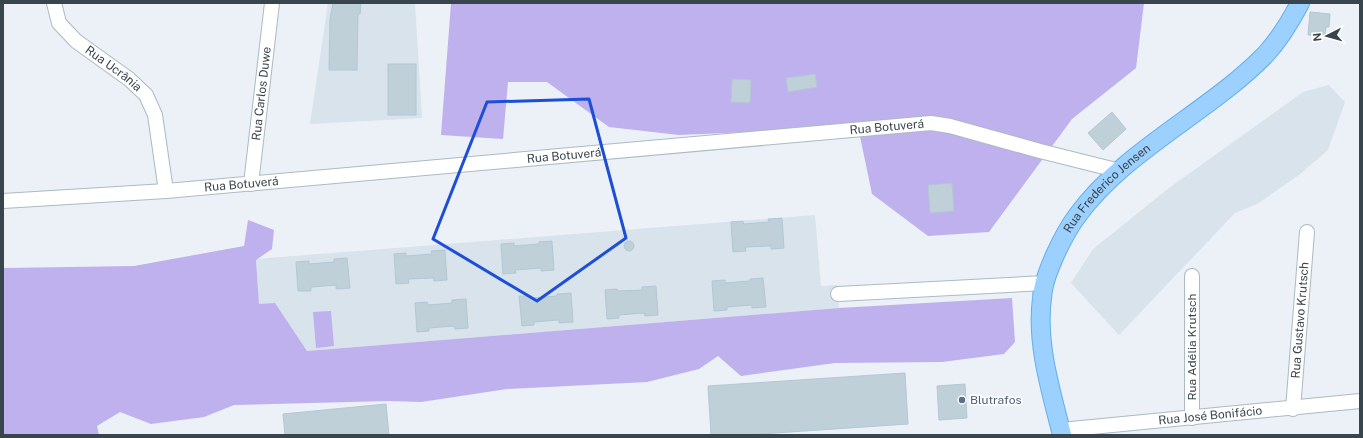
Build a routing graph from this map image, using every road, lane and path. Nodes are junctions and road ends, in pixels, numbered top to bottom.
1 (54, 3) edge
2 (272, 3) edge
3 (1300, 3) edge
4 (1120, 171) junction
5 (251, 184) junction
6 (166, 191) junction
7 (3, 201) edge
8 (1307, 232) dead end
9 (1192, 276) dead end
10 (1045, 283) junction
11 (838, 294) dead end
12 (1360, 401) edge
13 (1293, 409) junction
14 (1192, 418) junction
15 (1061, 433) edge

1 - 6 street, Rua Ucrânia
2 - 5 street, Rua Carlos Duwe
3 - 4 main road, Rua Frederico Jensen
4 - 5 street, Rua Botuverá
4 - 10 main road, Rua Frederico Jensen
5 - 6 street, Rua Botuverá
6 - 7 street, Rua Botuverá
8 - 13 street, Rua Gustavo Krutsch
9 - 14 street, Rua Adélia Krutsch
10 - 11 street
10 - 15 main road, Rua Frederico Jensen
12 - 13 street, Rua José Bonifácio
13 - 14 street, Rua José Bonifácio
14 - 15 street, Rua José Bonifácio

